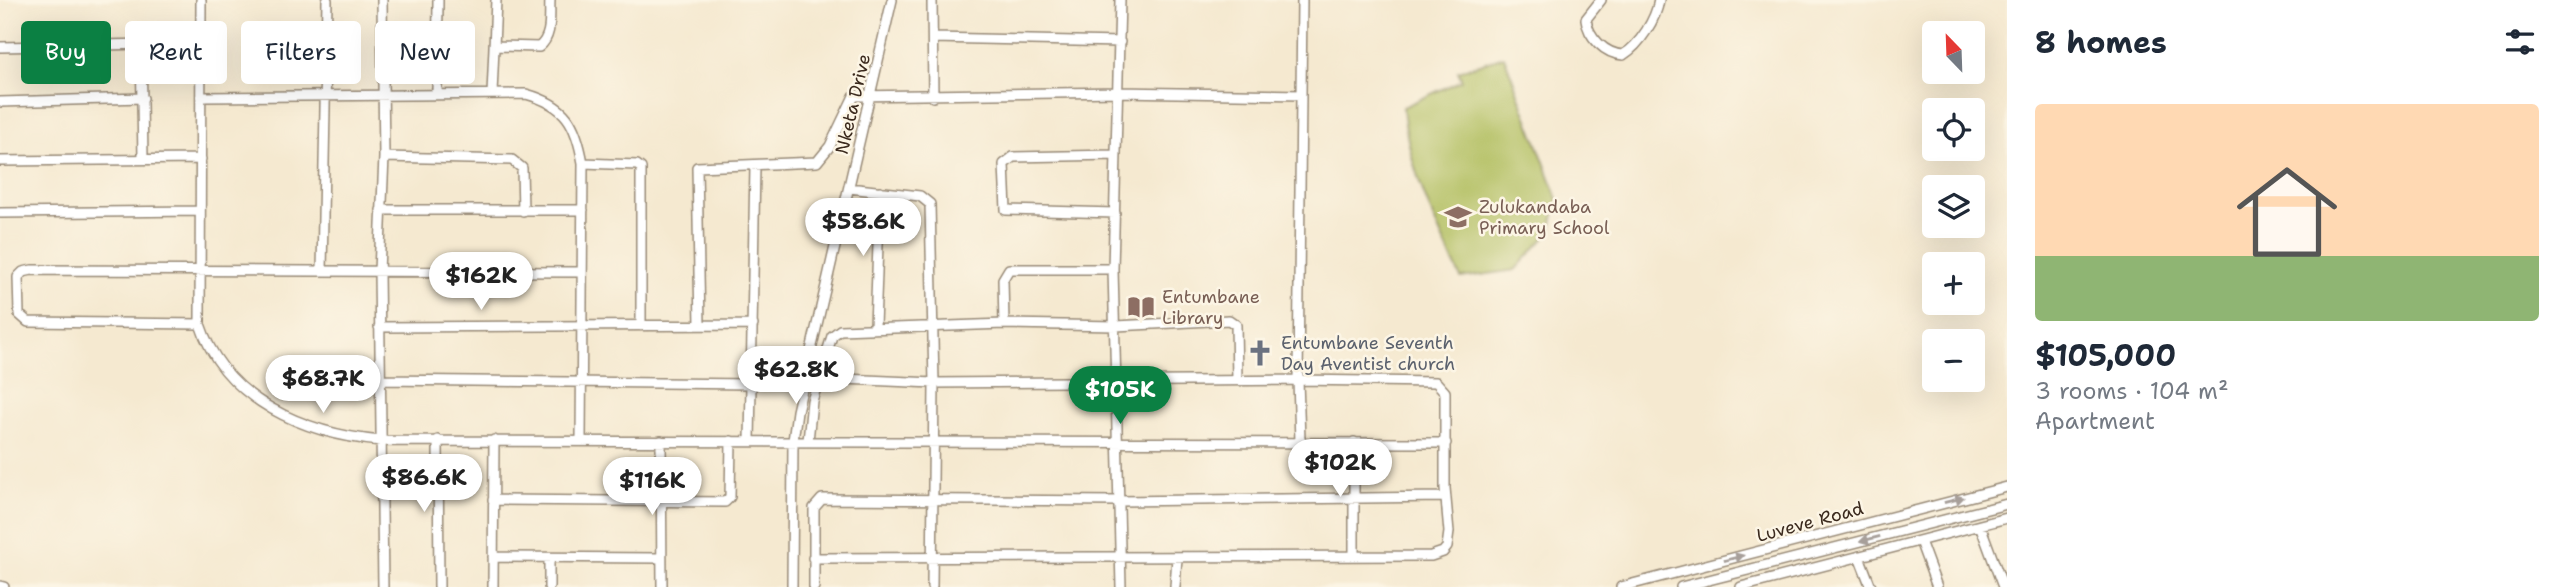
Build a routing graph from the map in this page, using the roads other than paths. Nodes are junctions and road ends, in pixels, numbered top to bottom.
1 (201, 0) edge
2 (327, 0) edge
3 (382, 0) edge
4 (438, 0) edge
5 (496, 0) edge
6 (550, 0) edge
7 (892, 0) edge
8 (932, 0) edge
9 (1120, 0) edge
10 (1302, 0) edge
11 (1601, 0) edge
12 (1659, 0) edge
13 (201, 21) edge
14 (933, 38) junction
15 (1120, 42) junction
16 (125, 46) edge
17 (0, 47) edge
18 (496, 47) junction
19 (142, 84) edge
20 (203, 84) edge
21 (1119, 92) junction
22 (437, 94) junction
23 (492, 94) junction
24 (1301, 95) junction
25 (872, 96) junction
26 (203, 97) junction
27 (327, 97) junction
28 (382, 97) junction
29 (933, 97) junction
30 (143, 98) junction
31 (0, 102) edge
32 (1115, 155) junction
33 (384, 157) junction
34 (143, 158) junction
35 (201, 159) junction
36 (0, 161) edge
37 (583, 163) junction
38 (755, 166) junction
39 (849, 188) junction
40 (880, 191) junction
41 (381, 210) junction
42 (583, 210) junction
43 (199, 211) junction
44 (523, 211) junction
45 (0, 212) edge
46 (1115, 213) junction
47 (1113, 268) junction
48 (198, 270) junction
49 (322, 271) junction
50 (379, 271) junction
51 (582, 272) junction
52 (200, 324) junction
53 (1004, 324) junction
54 (700, 325) junction
55 (753, 325) junction
56 (641, 326) junction
57 (875, 326) junction
58 (934, 326) junction
59 (1116, 326) junction
60 (379, 327) junction
61 (583, 327) junction
62 (821, 378) junction
63 (380, 380) junction
64 (1237, 380) junction
65 (1298, 380) junction
66 (582, 381) junction
67 (1118, 382) junction
68 (934, 383) junction
69 (751, 384) junction
70 (438, 440) junction
71 (494, 440) junction
72 (581, 440) junction
73 (381, 441) junction
74 (662, 441) junction
75 (731, 441) junction
76 (750, 441) junction
77 (793, 441) junction
78 (808, 441) junction
79 (932, 441) junction
80 (1119, 441) junction
81 (1300, 441) junction
82 (1354, 442) junction
83 (1446, 443) junction
84 (2007, 486) edge
85 (1445, 497) junction
86 (1354, 499) junction
87 (493, 500) junction
88 (932, 500) junction
89 (1119, 501) junction
90 (661, 502) junction
91 (2007, 504) edge
92 (2007, 518) edge
93 (1979, 526) junction
94 (1920, 541) junction
95 (1354, 556) junction
96 (1859, 556) junction
97 (493, 557) junction
98 (932, 557) junction
99 (549, 558) junction
100 (661, 558) junction
101 (813, 558) junction
102 (1120, 558) junction
103 (1177, 558) junction
104 (1779, 578) junction
105 (383, 587) edge
106 (439, 587) edge
107 (493, 587) edge
108 (549, 587) edge
109 (662, 587) edge
110 (792, 587) edge
111 (814, 587) edge
112 (932, 587) edge
113 (1121, 587) edge
114 (1175, 587) edge
115 (1621, 587) edge
116 (1681, 587) edge
117 (1741, 587) edge
118 (1786, 587) edge
119 (1871, 587) edge
120 (1937, 587) edge
121 (2003, 587) edge

1 - 13 street
2 - 27 street
3 - 28 street
4 - 22 street
5 - 18 street
6 - 18 street
7 - 25 street, Nketa Drive
8 - 14 street
9 - 15 street
10 - 24 street
11 - 12 street
14 - 15 street
14 - 29 street
15 - 21 street
16 - 17 street
18 - 23 street
19 - 30 street
20 - 26 street
21 - 24 street
21 - 29 street
21 - 32 street
22 - 23 street
22 - 28 street
23 - 37 street
24 - 65 street
25 - 29 street
25 - 38 street
25 - 39 street, Nketa Drive
26 - 27 street
26 - 35 street
27 - 28 street
27 - 49 street
28 - 33 street
30 - 31 street
30 - 34 street
32 - 46 street
32 - 46 street
33 - 41 street
33 - 44 street
34 - 35 street
34 - 36 street
35 - 43 street
37 - 42 street
37 - 56 street
38 - 54 street
38 - 55 street
39 - 40 street
39 - 77 street, Nketa Drive
40 - 57 street
40 - 58 street
41 - 44 street
41 - 50 street
42 - 44 street
42 - 51 street
43 - 45 street
43 - 48 street
46 - 47 street
47 - 53 street
47 - 59 street
48 - 49 street
48 - 52 street
48 - 52 street
49 - 50 street
50 - 51 street
50 - 60 street
51 - 61 street
52 - 73 street
53 - 58 street
53 - 59 street
54 - 55 street
54 - 56 street
55 - 69 street
56 - 61 street
57 - 58 street
57 - 62 street
58 - 68 street
59 - 64 street
59 - 67 street
60 - 61 street
60 - 63 street
61 - 66 street
62 - 68 street
62 - 78 street
63 - 66 street
63 - 73 street
64 - 65 street
64 - 67 street
65 - 81 street
65 - 83 street
66 - 69 street
66 - 72 street
67 - 68 street
67 - 80 street
68 - 79 street
69 - 76 street
70 - 71 street
70 - 73 street
70 - 106 street
71 - 72 street
71 - 87 street
72 - 74 street
73 - 105 street
74 - 75 street
74 - 90 street
75 - 76 street
75 - 90 street
76 - 77 street
77 - 78 street
77 - 110 street, Nketa Drive
78 - 79 street
79 - 80 street
79 - 88 street
80 - 81 street
80 - 89 street
81 - 82 street
82 - 83 street
82 - 86 street
83 - 85 street
115 -> 84 street, Luveve Road
85 - 86 street
85 - 95 street
86 - 89 street
86 - 95 street
87 - 90 street
87 - 97 street
88 - 89 street
88 - 98 street
88 - 101 street
89 - 102 street
90 - 100 street
91 -> 116 street, Luveve Road
92 - 93 street
93 - 94 street
93 - 121 street
94 - 96 street
94 - 120 street
95 - 103 street
96 - 104 street
96 - 119 street
97 - 99 street
97 - 107 street
98 - 101 street
98 - 102 street
98 - 112 street
99 - 100 street
99 - 108 street
100 - 109 street
101 - 111 street
102 - 103 street
102 - 113 street
103 - 114 street
104 - 117 street
104 - 118 street

